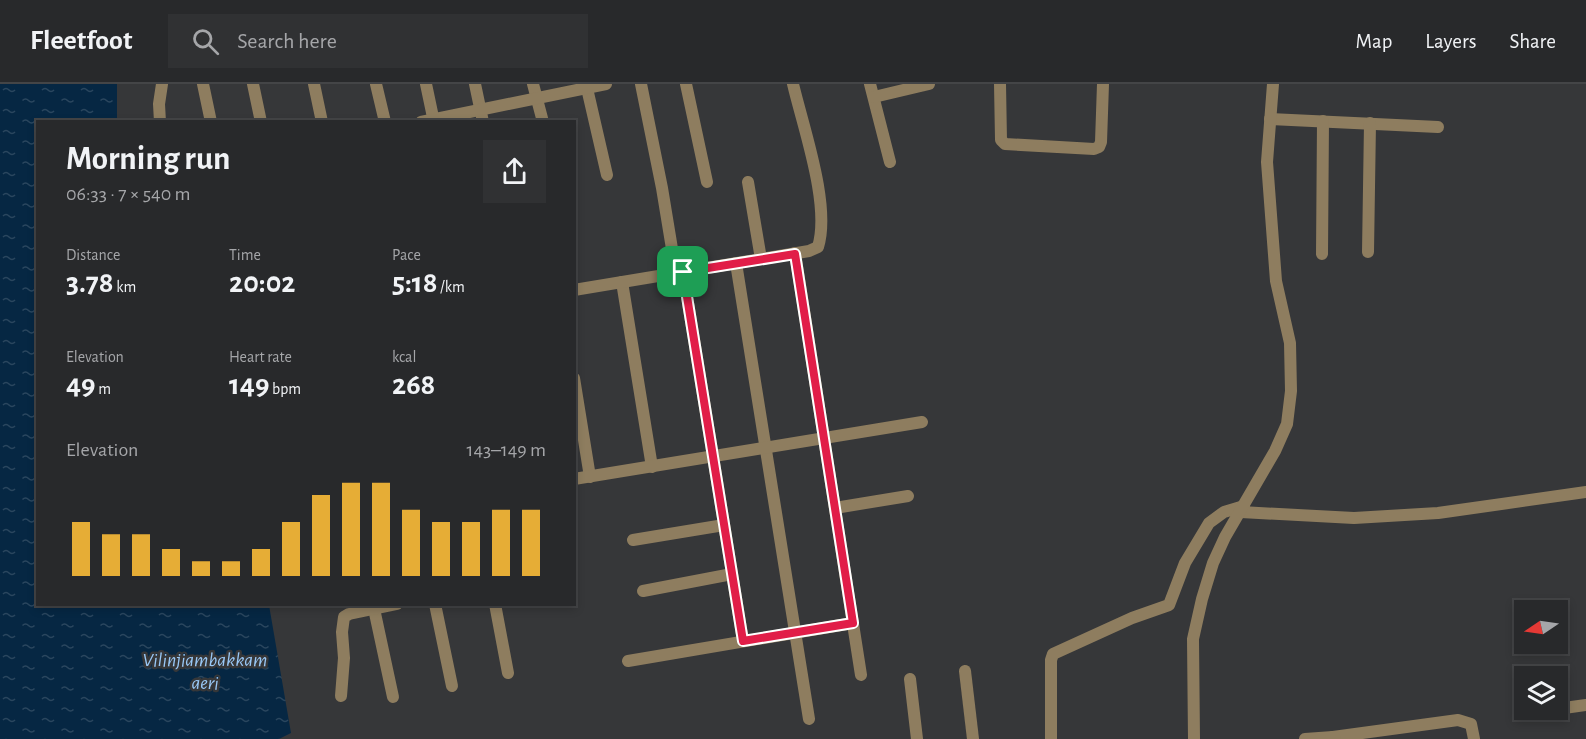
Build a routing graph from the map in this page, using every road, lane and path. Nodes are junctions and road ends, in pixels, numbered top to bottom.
1 (162, 84) edge
2 (203, 84) edge
3 (253, 84) edge
4 (314, 84) edge
5 (376, 84) edge
6 (426, 84) edge
7 (475, 84) edge
8 (533, 84) edge
9 (606, 84) edge
10 (641, 84) edge
11 (687, 84) edge
12 (793, 84) edge
13 (870, 84) edge
14 (929, 84) edge
15 (999, 84) edge
16 (1103, 84) edge
17 (1273, 84) edge
18 (586, 86) edge
19 (874, 97) junction
20 (537, 98) junction
21 (481, 116) edge
22 (1270, 119) junction
23 (160, 120) edge
24 (211, 120) edge
25 (261, 120) edge
26 (322, 120) edge
27 (384, 120) edge
28 (429, 120) edge
29 (439, 120) edge
30 (542, 120) edge
31 (1323, 121) junction
32 (1370, 123) junction
33 (1438, 127) dead end
34 (890, 162) dead end
35 (607, 175) dead end
36 (706, 182) dead end
37 (748, 182) dead end
38 (1368, 252) dead end
39 (795, 254) junction
40 (1322, 254) dead end
41 (761, 259) junction
42 (736, 263) junction
43 (679, 272) junction
44 (622, 282) junction
45 (576, 290) edge
46 (576, 390) edge
47 (922, 422) dead end
48 (824, 438) junction
49 (766, 448) junction
50 (713, 457) junction
51 (652, 467) junction
52 (590, 477) junction
53 (576, 479) edge
54 (1586, 492) edge
55 (908, 496) dead end
56 (835, 508) junction
57 (1243, 509) junction
58 (724, 525) junction
59 (633, 540) dead end
60 (732, 574) junction
61 (643, 591) dead end
62 (435, 606) edge
63 (495, 606) edge
64 (374, 607) edge
65 (853, 623) junction
66 (795, 633) junction
67 (743, 641) junction
68 (628, 660) dead end
69 (965, 671) dead end
70 (508, 673) dead end
71 (861, 675) dead end
72 (910, 679) dead end
73 (452, 686) dead end
74 (341, 696) dead end
75 (393, 697) dead end
76 (1586, 705) edge
77 (1568, 707) edge
78 (809, 718) dead end
79 (1334, 738) edge
80 (917, 739) edge
81 (973, 739) edge
82 (1051, 739) edge
83 (1194, 739) edge
84 (1305, 739) edge
85 (1474, 739) edge

1 - 23 street
2 - 24 street
3 - 25 street
4 - 26 street
5 - 27 street
6 - 28 street
7 - 21 street
8 - 20 street
9 - 18 street
10 - 43 street
11 - 36 street
12 - 39 street
13 - 19 street
14 - 19 street
15 - 16 street
17 - 22 street
18 - 20 street
18 - 35 street
19 - 34 street
20 - 21 street
20 - 30 street
21 - 29 street
22 - 31 street
22 - 57 street
31 - 32 street
31 - 40 street
32 - 33 street
32 - 38 street
37 - 41 street
39 - 41 street
39 - 48 street
41 - 42 street
42 - 43 street
42 - 49 street
43 - 44 street
43 - 50 street
44 - 45 street
44 - 51 street
46 - 52 street
47 - 48 street
48 - 49 street
48 - 56 street
49 - 50 street
49 - 66 street
50 - 51 street
50 - 58 street
51 - 52 street
52 - 53 street
54 - 57 street
55 - 56 street
56 - 65 street
57 - 82 street
57 - 83 street
58 - 59 street
58 - 60 street
60 - 61 street
60 - 67 street
62 - 73 street
63 - 70 street
64 - 74 street
64 - 75 street
65 - 66 street
65 - 71 street
66 - 67 street
66 - 78 street
67 - 68 street
69 - 81 street
72 - 80 street
76 - 77 street
79 - 84 street
79 - 85 street

